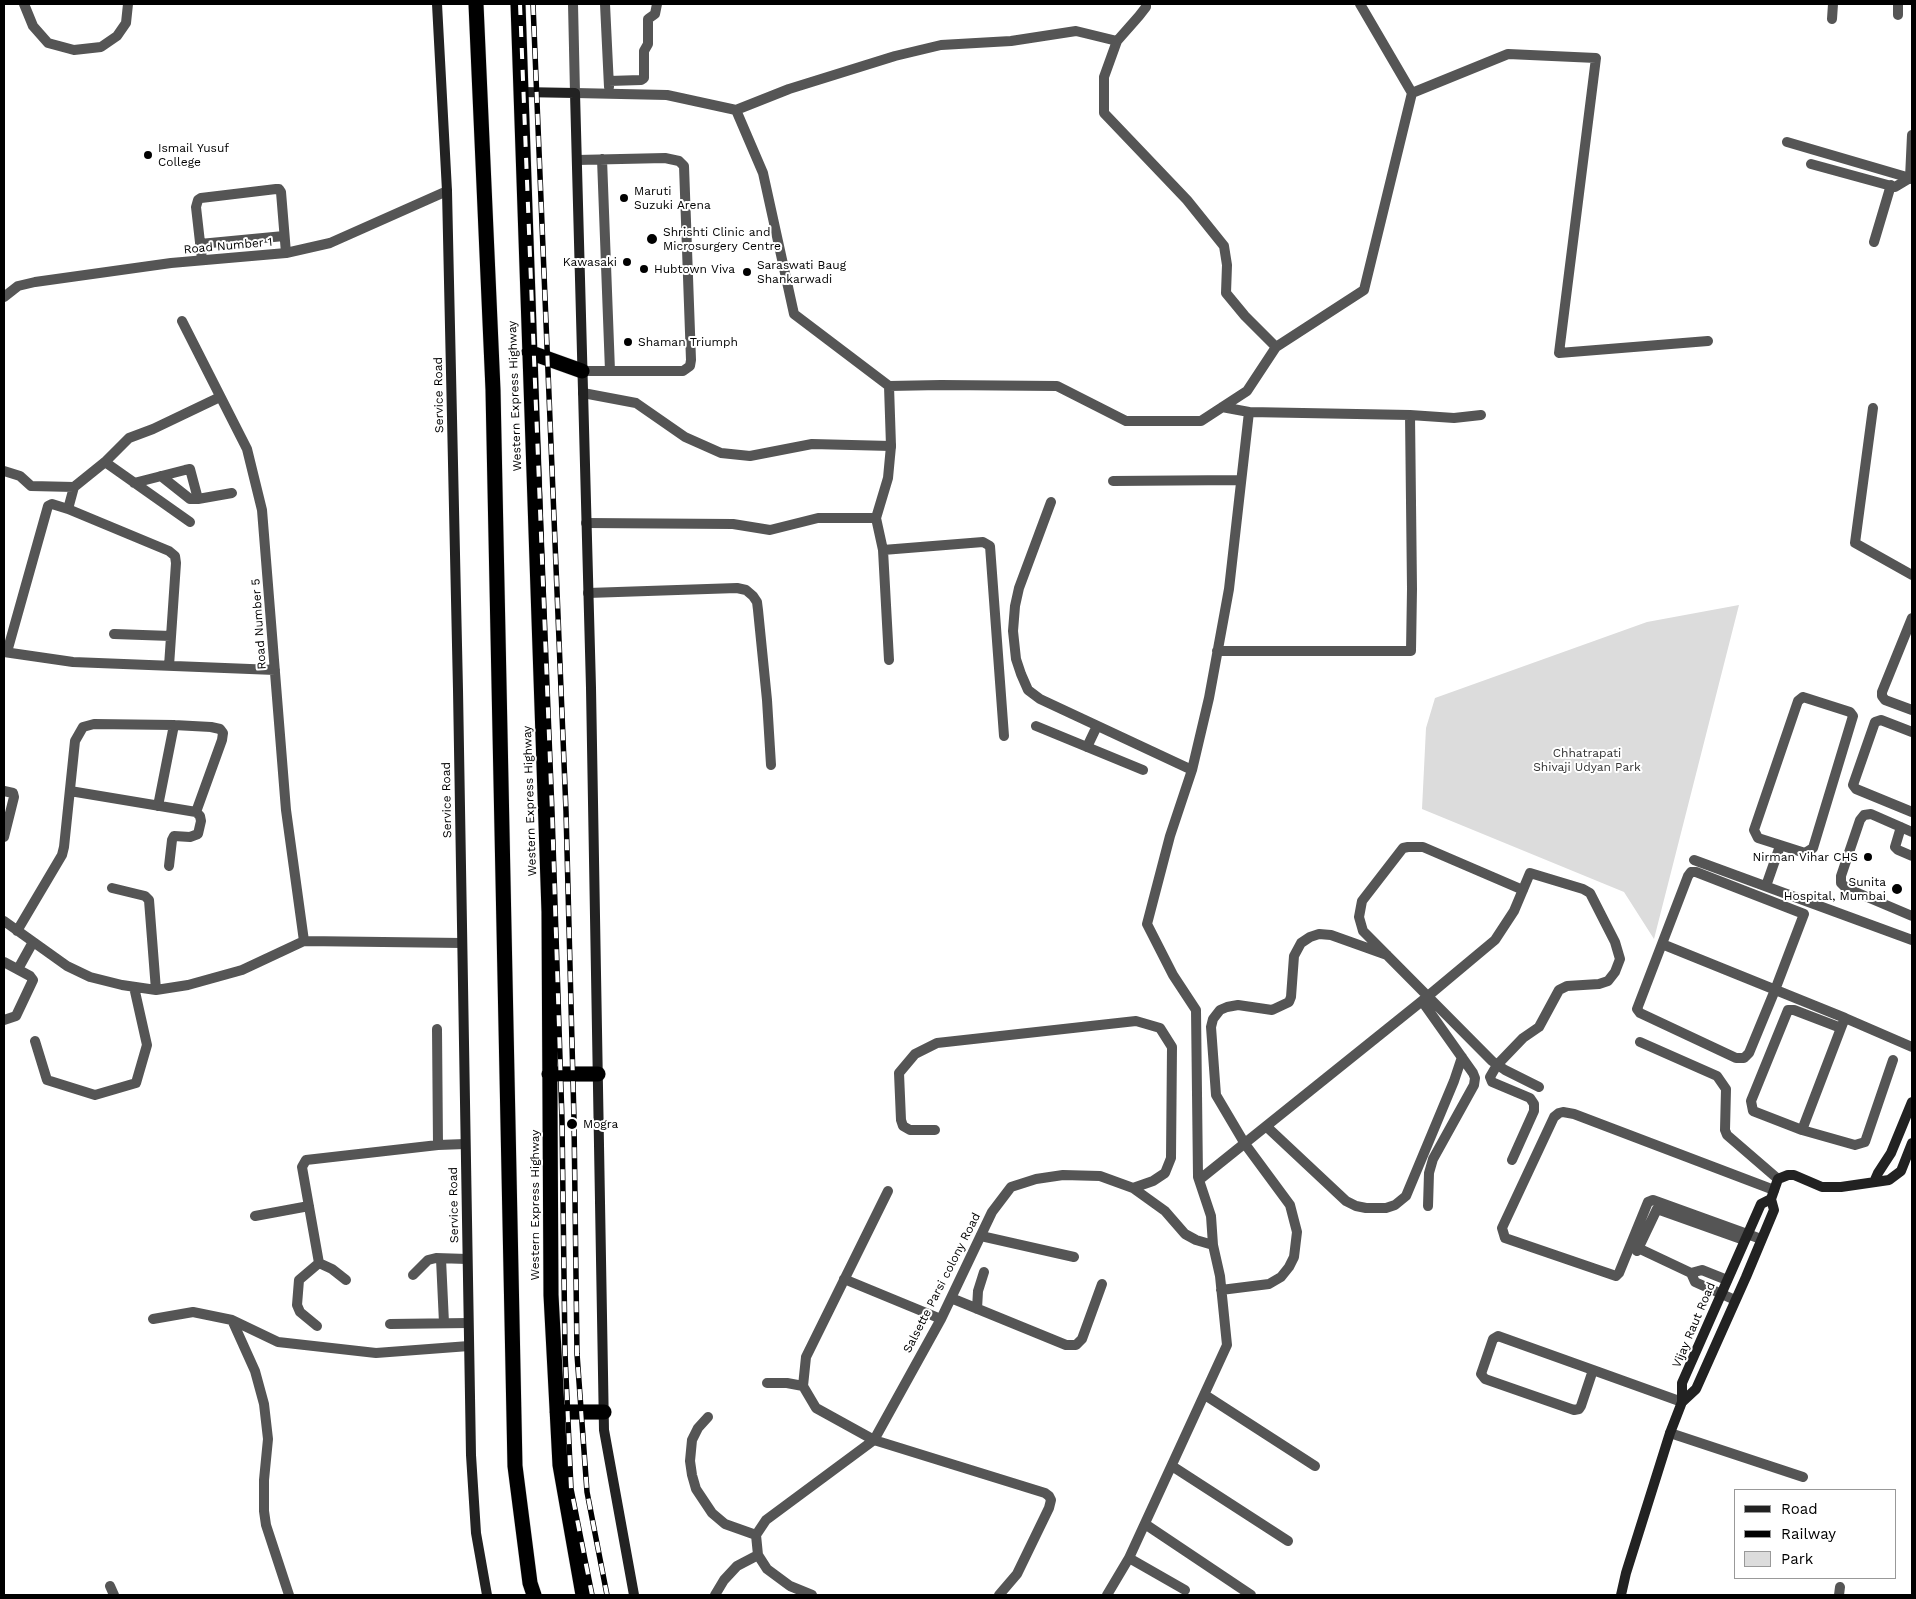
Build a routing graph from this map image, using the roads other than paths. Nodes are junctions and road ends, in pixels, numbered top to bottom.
1 (24, 4) edge
2 (128, 4) edge
3 (437, 4) edge
4 (476, 4) edge
5 (518, 4) edge
6 (573, 4) edge
7 (605, 4) edge
8 (656, 4) edge
9 (1146, 4) edge
10 (1360, 4) edge
11 (1833, 4) edge
12 (1898, 4) edge
13 (1898, 15) dead end
14 (1832, 19) dead end
15 (1117, 41) junction
16 (610, 81) junction
17 (521, 92) junction
18 (575, 93) junction
19 (610, 93) junction
20 (1412, 93) junction
21 (736, 110) junction
22 (1912, 135) edge
23 (1787, 142) dead end
24 (602, 159) junction
25 (577, 160) junction
26 (1811, 164) dead end
27 (1911, 178) edge
28 (1891, 185) junction
29 (447, 191) junction
30 (284, 236) junction
31 (1874, 242) dead end
32 (200, 244) junction
33 (286, 253) junction
34 (202, 260) junction
35 (4, 298) edge
36 (182, 321) dead end
37 (1708, 341) dead end
38 (1276, 347) junction
39 (529, 352) junction
40 (582, 371) junction
41 (610, 371) junction
42 (889, 386) junction
43 (583, 393) junction
44 (220, 397) junction
45 (1222, 407) junction
46 (1873, 408) dead end
47 (1249, 412) junction
48 (1410, 415) junction
49 (1481, 416) dead end
50 (891, 446) junction
51 (104, 462) junction
52 (4, 471) edge
53 (161, 476) junction
54 (1240, 480) junction
55 (1113, 481) dead end
56 (134, 483) junction
57 (74, 487) junction
58 (232, 493) dead end
59 (198, 499) junction
60 (1051, 502) dead end
61 (68, 509) junction
62 (876, 518) junction
63 (190, 522) dead end
64 (586, 523) junction
65 (883, 550) junction
66 (1912, 575) edge
67 (588, 593) junction
68 (1912, 618) edge
69 (114, 634) dead end
70 (171, 636) junction
71 (5, 652) edge
72 (1217, 652) junction
73 (889, 660) dead end
74 (169, 666) junction
75 (275, 670) junction
76 (1912, 710) edge
77 (174, 725) junction
78 (1036, 726) dead end
79 (1096, 726) junction
80 (1912, 732) edge
81 (1004, 736) dead end
82 (1087, 747) junction
83 (771, 765) dead end
84 (1143, 770) dead end
85 (1192, 770) junction
86 (4, 791) edge
87 (70, 791) junction
88 (158, 806) junction
89 (196, 812) junction
90 (1912, 812) edge
91 (1901, 827) junction
92 (1912, 832) edge
93 (4, 837) edge
94 (1780, 846) junction
95 (1912, 856) edge
96 (1694, 860) dead end
97 (169, 866) dead end
98 (1766, 886) junction
99 (112, 888) dead end
100 (1523, 890) junction
101 (1912, 916) edge
102 (4, 921) edge
103 (17, 931) junction
104 (1912, 940) edge
105 (304, 941) junction
106 (33, 942) junction
107 (462, 942) junction
108 (1662, 944) junction
109 (1387, 954) junction
110 (4, 962) edge
111 (18, 970) junction
112 (134, 987) junction
113 (156, 990) junction
114 (1776, 990) junction
115 (1425, 999) junction
116 (1845, 1018) junction
117 (4, 1020) edge
118 (1841, 1028) junction
119 (437, 1029) dead end
120 (35, 1041) dead end
121 (1640, 1042) dead end
122 (1912, 1047) edge
123 (1462, 1056) junction
124 (1894, 1060) dead end
125 (1497, 1065) junction
126 (550, 1074) junction
127 (598, 1074) junction
128 (1539, 1087) dead end
129 (1912, 1102) edge
130 (1267, 1127) junction
131 (935, 1130) dead end
132 (1802, 1130) junction
133 (1912, 1143) edge
134 (465, 1144) junction
135 (1245, 1144) junction
136 (438, 1145) junction
137 (1512, 1160) dead end
138 (1876, 1177) junction
139 (1199, 1180) junction
140 (1134, 1188) junction
141 (1774, 1189) junction
142 (888, 1191) dead end
143 (309, 1206) junction
144 (1428, 1206) dead end
145 (255, 1216) dead end
146 (981, 1236) junction
147 (1746, 1237) junction
148 (1761, 1239) junction
149 (1213, 1245) junction
150 (1074, 1257) dead end
151 (441, 1259) junction
152 (467, 1259) junction
153 (319, 1263) junction
154 (984, 1272) dead end
155 (1691, 1273) junction
156 (413, 1275) dead end
157 (844, 1279) junction
158 (346, 1280) dead end
159 (1727, 1280) junction
160 (1102, 1284) dead end
161 (1221, 1290) junction
162 (1721, 1294) junction
163 (951, 1298) junction
164 (1735, 1300) junction
165 (977, 1309) junction
166 (153, 1319) dead end
167 (941, 1319) junction
168 (232, 1320) junction
169 (444, 1323) junction
170 (468, 1323) junction
171 (390, 1324) dead end
172 (317, 1326) dead end
173 (469, 1346) junction
174 (1593, 1370) junction
175 (767, 1383) dead end
176 (802, 1386) junction
177 (1205, 1395) junction
178 (1682, 1402) junction
179 (557, 1412) junction
180 (604, 1412) junction
181 (708, 1417) dead end
182 (1670, 1432) junction
183 (874, 1440) junction
184 (1172, 1466) junction
185 (1315, 1466) dead end
186 (1803, 1477) dead end
187 (1145, 1524) junction
188 (756, 1535) junction
189 (1288, 1541) dead end
190 (758, 1555) junction
191 (1130, 1558) junction
192 (1185, 1590) dead end
193 (289, 1595) edge
194 (487, 1595) edge
195 (534, 1595) edge
196 (584, 1595) edge
197 (634, 1595) edge
198 (714, 1595) edge
199 (812, 1595) edge
200 (999, 1595) edge
201 (1107, 1595) edge
202 (1251, 1595) edge
203 (1621, 1595) edge

1 - 2 street
3 - 29 street, Service Road
4 - 195 highway, Western Express Highway
5 - 17 highway, Western Express Highway
6 - 18 street
7 - 16 street
8 - 16 street
9 - 15 street
10 - 20 street
11 - 14 street
12 - 13 street
15 - 21 street
15 - 38 street
16 - 19 street
17 - 18 street
17 - 39 highway, Western Express Highway
18 - 19 street
18 - 25 street
19 - 21 street
20 - 37 street
20 - 38 street
21 - 42 street
22 - 27 street
23 - 27 street
24 - 25 street
24 - 41 street
24 - 41 street
25 - 40 street
26 - 28 street
27 - 28 street
28 - 31 street
29 - 33 street, Road Number 1
29 - 107 street, Service Road
30 - 32 street
30 - 32 street
30 - 33 street
32 - 34 street
33 - 34 street, Road Number 1
34 - 35 street, Road Number 1
36 - 44 street, Road Number 5
38 - 45 street
39 - 40 highway
39 - 126 highway, Western Express Highway
40 - 41 street
40 - 43 street
42 - 45 street
42 - 50 street
43 - 50 street
43 - 64 street
44 - 51 street
44 - 75 street, Road Number 5
45 - 47 street
46 - 66 street
47 - 48 street
47 - 54 street
48 - 49 street
48 - 72 street
50 - 62 street
51 - 56 street
51 - 57 street
52 - 57 street
53 - 56 street
53 - 59 street
53 - 59 street
54 - 55 street
54 - 72 street
56 - 63 street
57 - 61 street
58 - 59 street
60 - 79 street
61 - 70 street
61 - 71 street
62 - 64 street
62 - 65 street
64 - 67 street
65 - 73 street
65 - 81 street
67 - 83 street
67 - 127 street
68 - 76 street
69 - 70 street
70 - 74 street
71 - 74 street
72 - 85 street
74 - 75 street
75 - 105 street, Road Number 5
77 - 87 street
77 - 88 street
77 - 89 street
78 - 82 street
79 - 82 street
79 - 85 street
80 - 90 street
82 - 84 street
85 - 139 street
86 - 93 street
87 - 88 street
87 - 103 street
88 - 89 street
89 - 97 street
91 - 92 street
91 - 95 street
91 - 101 street
94 - 94 street
94 - 98 street
96 - 98 street
98 - 104 street
99 - 113 street
100 - 109 street
100 - 115 street
100 - 125 street
102 - 103 street
103 - 106 street
105 - 107 street
105 - 113 street
106 - 111 street
106 - 112 street
107 - 134 street, Service Road
108 - 114 street
108 - 114 street
108 - 114 street
109 - 115 street
109 - 135 street
110 - 111 street
111 - 117 street
112 - 113 street
112 - 120 street
114 - 116 street
115 - 123 street
115 - 125 street
115 - 130 street
116 - 118 street
116 - 122 street
118 - 132 street
118 - 132 street
119 - 136 street
121 - 141 street
123 - 130 street
123 - 144 street
124 - 132 street
125 - 128 street
125 - 137 street
126 - 127 highway
126 - 179 highway, Western Express Highway
127 - 180 street
129 - 138 street
130 - 135 street
131 - 140 street
133 - 138 street
134 - 136 street
134 - 152 street, Service Road
135 - 139 street
135 - 161 street
136 - 143 street
138 - 141 street
139 - 149 street
140 - 146 street, Salsette Parsi colony Road
140 - 149 street, Salsette Parsi colony Road
141 - 147 street, Vijay Raut Road
141 - 147 street
141 - 148 street
142 - 157 street
143 - 145 street
143 - 153 street
146 - 150 street
146 - 163 street, Salsette Parsi colony Road
147 - 148 street
147 - 155 street
147 - 159 street, Vijay Raut Road
148 - 164 street
149 - 161 street
151 - 152 street
151 - 156 street
151 - 169 street
152 - 170 street, Service Road
153 - 158 street
153 - 172 street
154 - 165 street
155 - 159 street
155 - 162 street
157 - 167 street
157 - 176 street
159 - 162 street, Vijay Raut Road
160 - 165 street
161 - 177 street
162 - 164 street
162 - 178 street, Vijay Raut Road
163 - 165 street
163 - 167 street, Salsette Parsi colony Road
164 - 178 street
166 - 168 street
167 - 183 street, Salsette Parsi colony Road
168 - 173 street
168 - 193 street
169 - 170 street
169 - 171 street
170 - 173 street, Service Road
173 - 194 street, Service Road
174 - 174 street
174 - 178 street
175 - 176 street
176 - 183 street
177 - 184 street
177 - 185 street
178 - 182 street, Vijay Raut Road
179 - 180 highway
179 - 196 highway, Western Express Highway
180 - 197 street
181 - 188 street
182 - 186 street
182 - 203 street, Vijay Raut Road
183 - 188 street, Salsette Parsi colony Road
183 - 200 street
184 - 187 street
184 - 189 street
187 - 191 street
187 - 202 street
188 - 190 street
190 - 198 street
190 - 199 street
191 - 192 street
191 - 201 street

